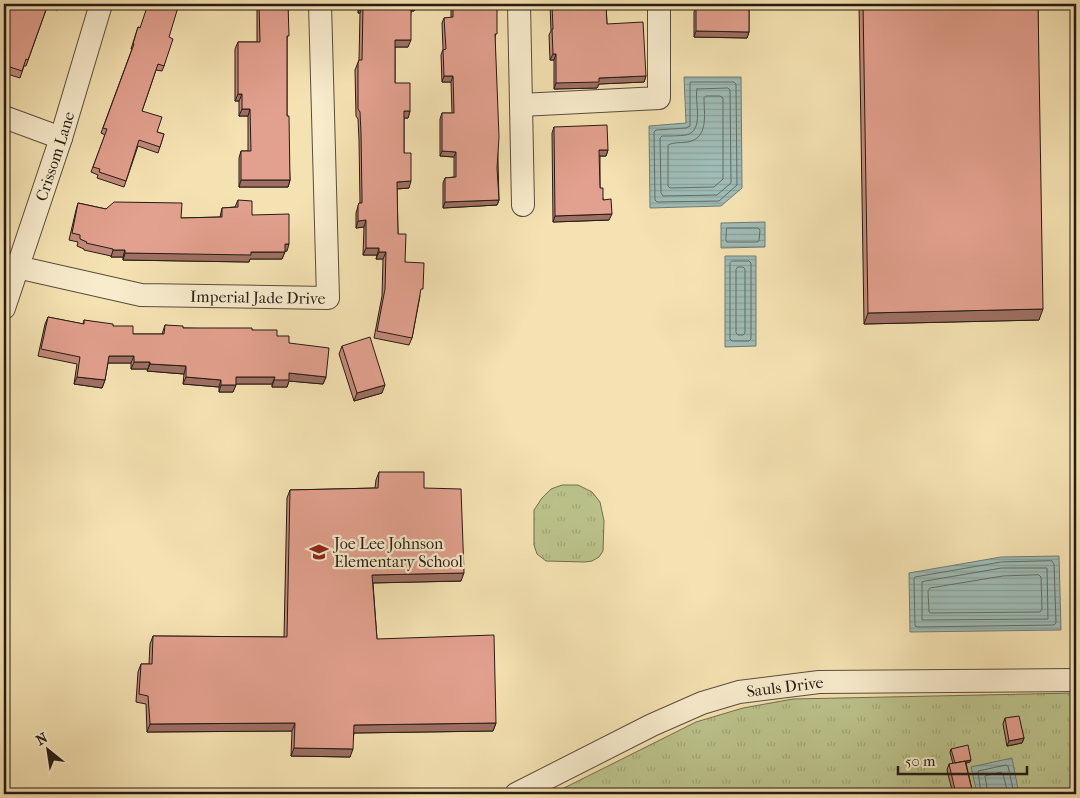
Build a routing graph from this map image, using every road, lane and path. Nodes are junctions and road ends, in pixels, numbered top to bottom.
1 (101, 4) edge
2 (320, 4) edge
3 (519, 4) edge
4 (659, 4) edge
5 (521, 105) junction
6 (4, 116) edge
7 (61, 138) junction
8 (523, 205) dead end
9 (17, 267) junction
10 (4, 308) edge
11 (1076, 680) edge
12 (516, 794) edge

1 - 7 street, Crissom Lane
2 - 9 street, Imperial Jade Drive
3 - 5 street
4 - 5 street
5 - 8 street
6 - 7 street
7 - 9 street, Crissom Lane
9 - 10 street, Crissom Lane
11 - 12 street, Sauls Drive

